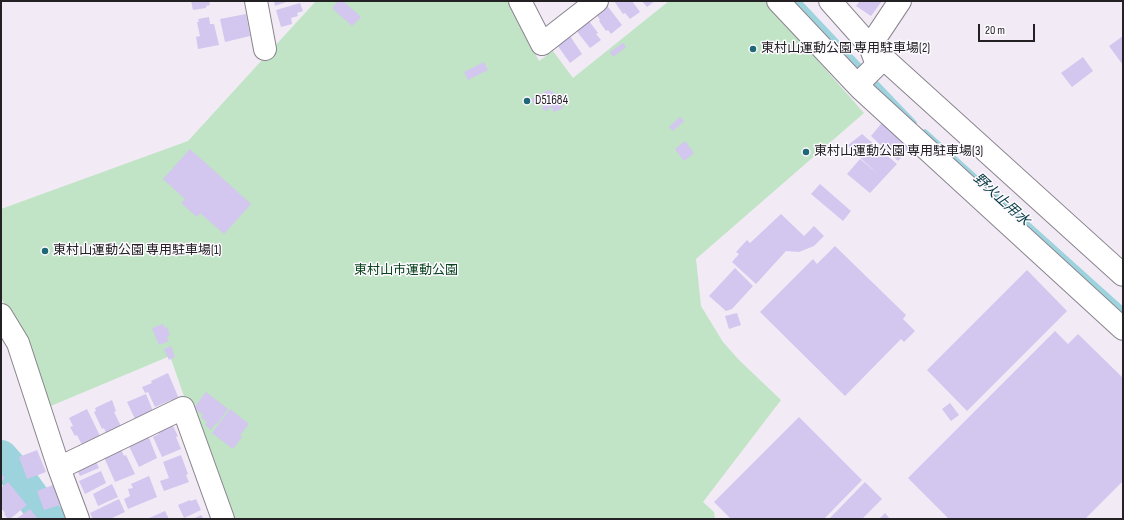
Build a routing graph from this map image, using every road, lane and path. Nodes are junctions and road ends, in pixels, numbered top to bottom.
1 (256, 1) edge
2 (520, 1) edge
3 (598, 1) edge
4 (778, 1) edge
5 (830, 1) edge
6 (900, 1) edge
7 (265, 49) dead end
8 (868, 70) junction
9 (1123, 275) edge
10 (1, 315) edge
11 (1123, 329) edge
12 (59, 468) junction
13 (78, 519) edge
14 (223, 519) edge

1 - 7 street
2 - 3 street
4 - 8 street
5 - 8 street
6 - 8 street
8 - 9 street
8 - 11 street
10 - 12 street
12 - 13 street
12 - 14 street

